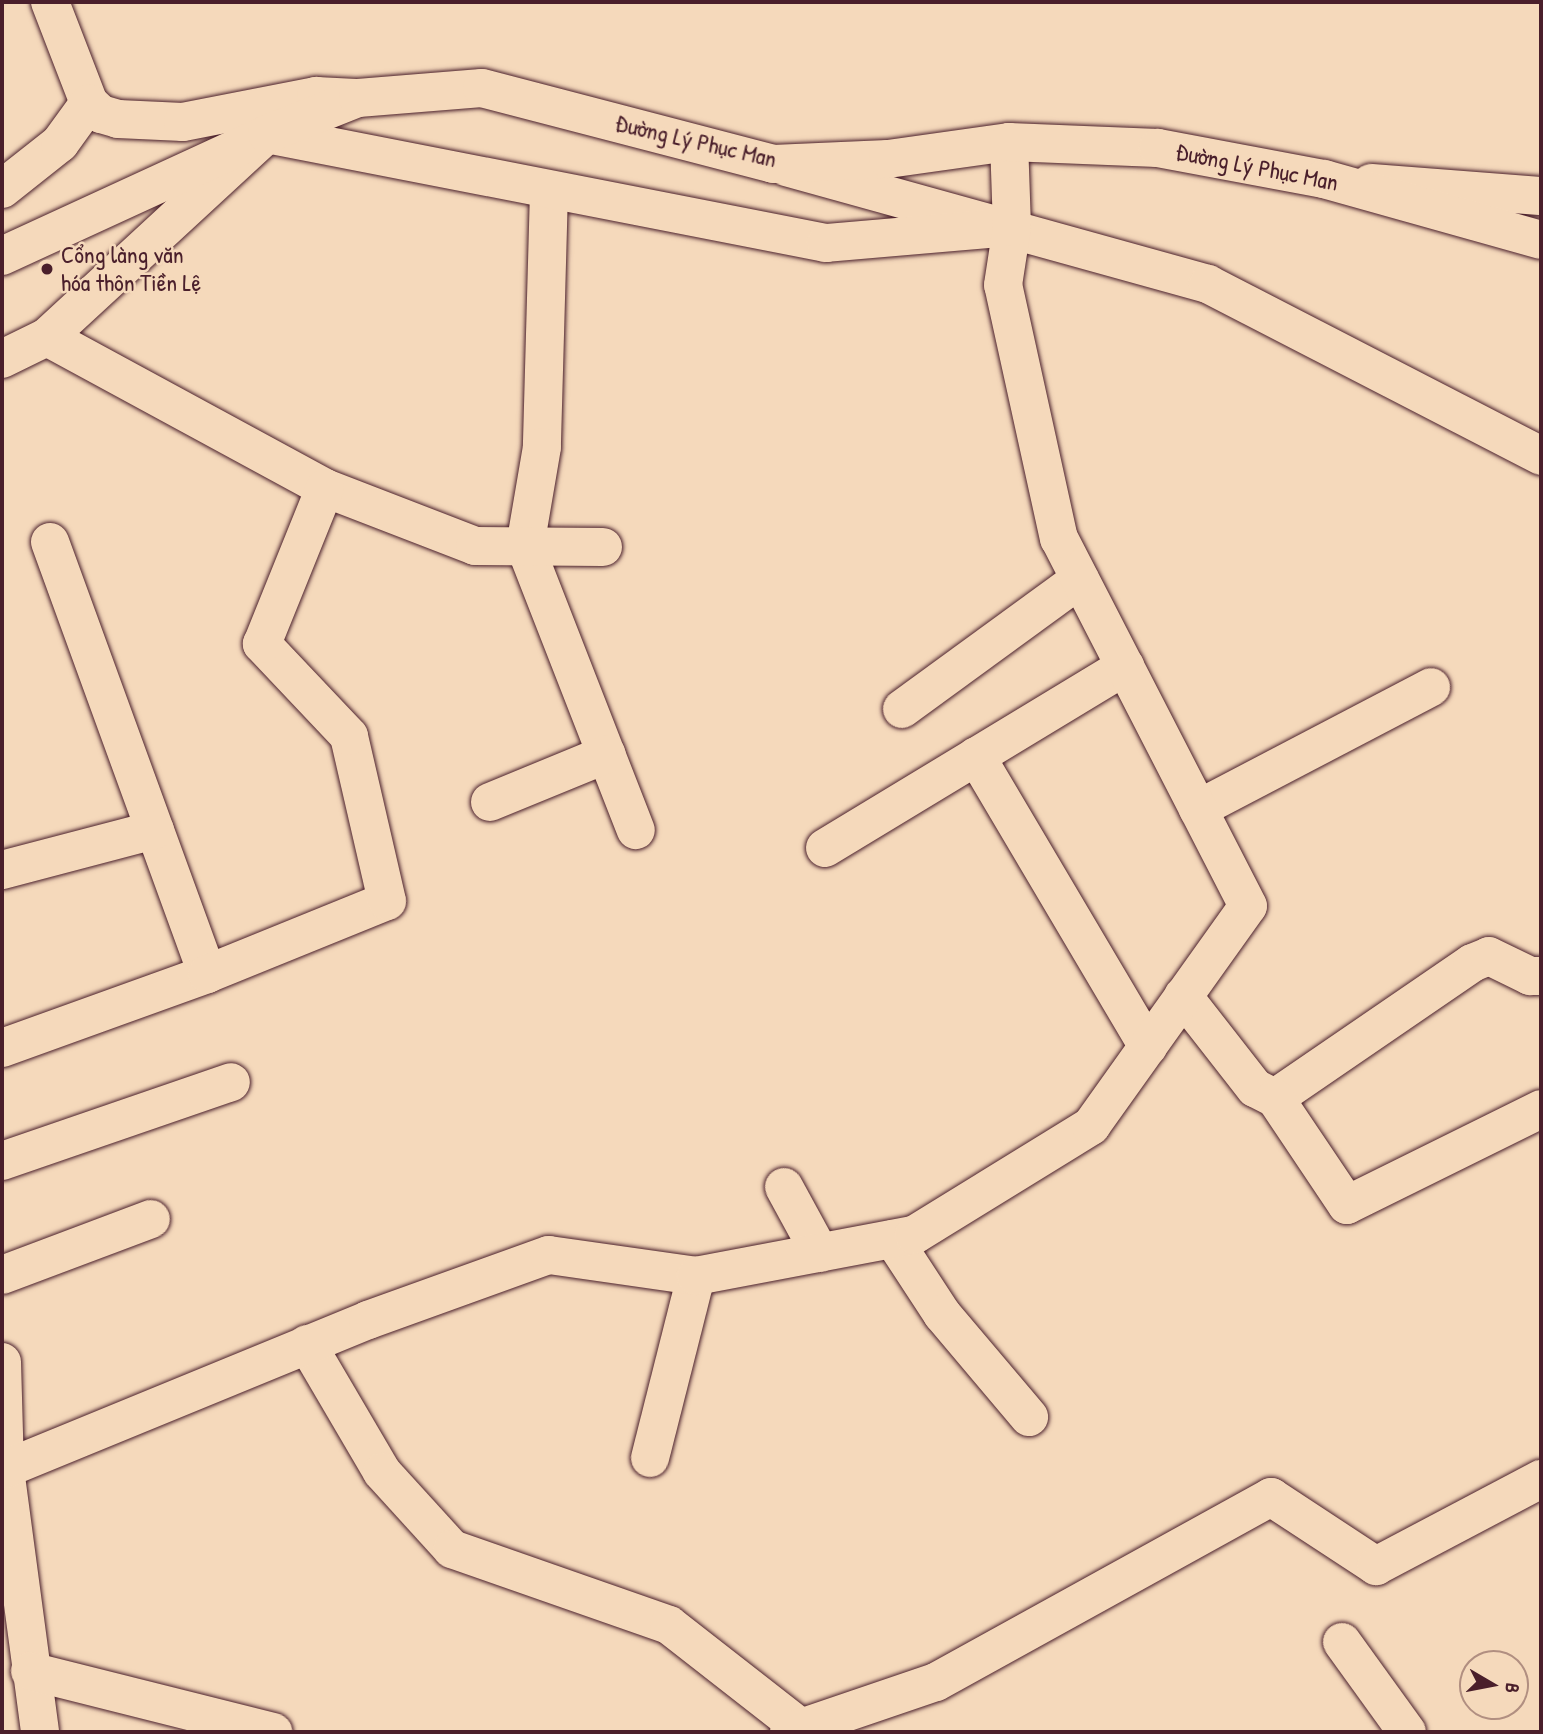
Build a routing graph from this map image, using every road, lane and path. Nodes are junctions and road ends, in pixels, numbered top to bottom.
1 (50, 2) edge
2 (358, 99) junction
3 (89, 103) junction
4 (267, 134) junction
5 (1009, 142) junction
6 (773, 164) junction
7 (1324, 179) junction
8 (2, 189) edge
9 (548, 191) junction
10 (1541, 196) edge
11 (1013, 226) junction
12 (1541, 240) edge
13 (2, 256) edge
14 (47, 337) junction
15 (2, 359) edge
16 (1541, 456) edge
17 (325, 488) junction
18 (50, 541) dead end
19 (525, 546) junction
20 (603, 547) dead end
21 (1080, 579) junction
22 (1125, 666) junction
23 (1431, 687) dead end
24 (902, 709) dead end
25 (607, 754) junction
26 (976, 756) junction
27 (490, 802) dead end
28 (1198, 809) junction
29 (155, 830) junction
30 (636, 830) dead end
31 (824, 848) dead end
32 (2, 870) edge
33 (207, 974) junction
34 (1541, 976) edge
35 (1183, 996) junction
36 (1148, 1047) junction
37 (2, 1048) edge
38 (231, 1082) dead end
39 (1275, 1098) junction
40 (1541, 1110) edge
41 (2, 1160) edge
42 (784, 1187) dead end
43 (151, 1219) dead end
44 (893, 1238) junction
45 (820, 1253) junction
46 (2, 1275) edge
47 (696, 1276) junction
48 (307, 1344) junction
49 (2, 1362) edge
50 (1029, 1417) dead end
51 (650, 1458) dead end
52 (5, 1469) junction
53 (1541, 1479) edge
54 (1342, 1642) dead end
55 (30, 1671) junction
56 (795, 1730) edge
57 (40, 1732) edge
58 (273, 1732) edge
59 (1407, 1732) edge

1 - 3 street
2 - 3 street
2 - 4 street, Đường Lý Phục Man
2 - 6 street, Đường Lý Phục Man
3 - 8 street
4 - 9 street
4 - 13 street, Đường Lý Phục Man
4 - 14 street
5 - 6 street, Đường Lý Phục Man
5 - 7 street, Đường Lý Phục Man
5 - 11 street
6 - 11 street
7 - 10 street
7 - 12 street, Đường Lý Phục Man
9 - 11 street
9 - 19 street
11 - 16 street
11 - 21 street
14 - 15 street
14 - 17 street
17 - 19 street
17 - 33 street
18 - 29 street
19 - 20 street
19 - 25 street
21 - 22 street
21 - 24 street
22 - 26 street
22 - 28 street
23 - 28 street
25 - 27 street
25 - 30 street
26 - 31 street
26 - 36 street
28 - 35 street
29 - 32 street
29 - 33 street
33 - 37 street
34 - 39 street
35 - 36 street
35 - 39 street
36 - 44 street
38 - 41 street
39 - 40 street
42 - 45 street
43 - 46 street
44 - 45 street
44 - 50 street
45 - 47 street
47 - 48 street
47 - 51 street
48 - 52 street
48 - 56 street
49 - 52 street
52 - 55 street
53 - 56 street
54 - 59 street
55 - 57 street
55 - 58 street

